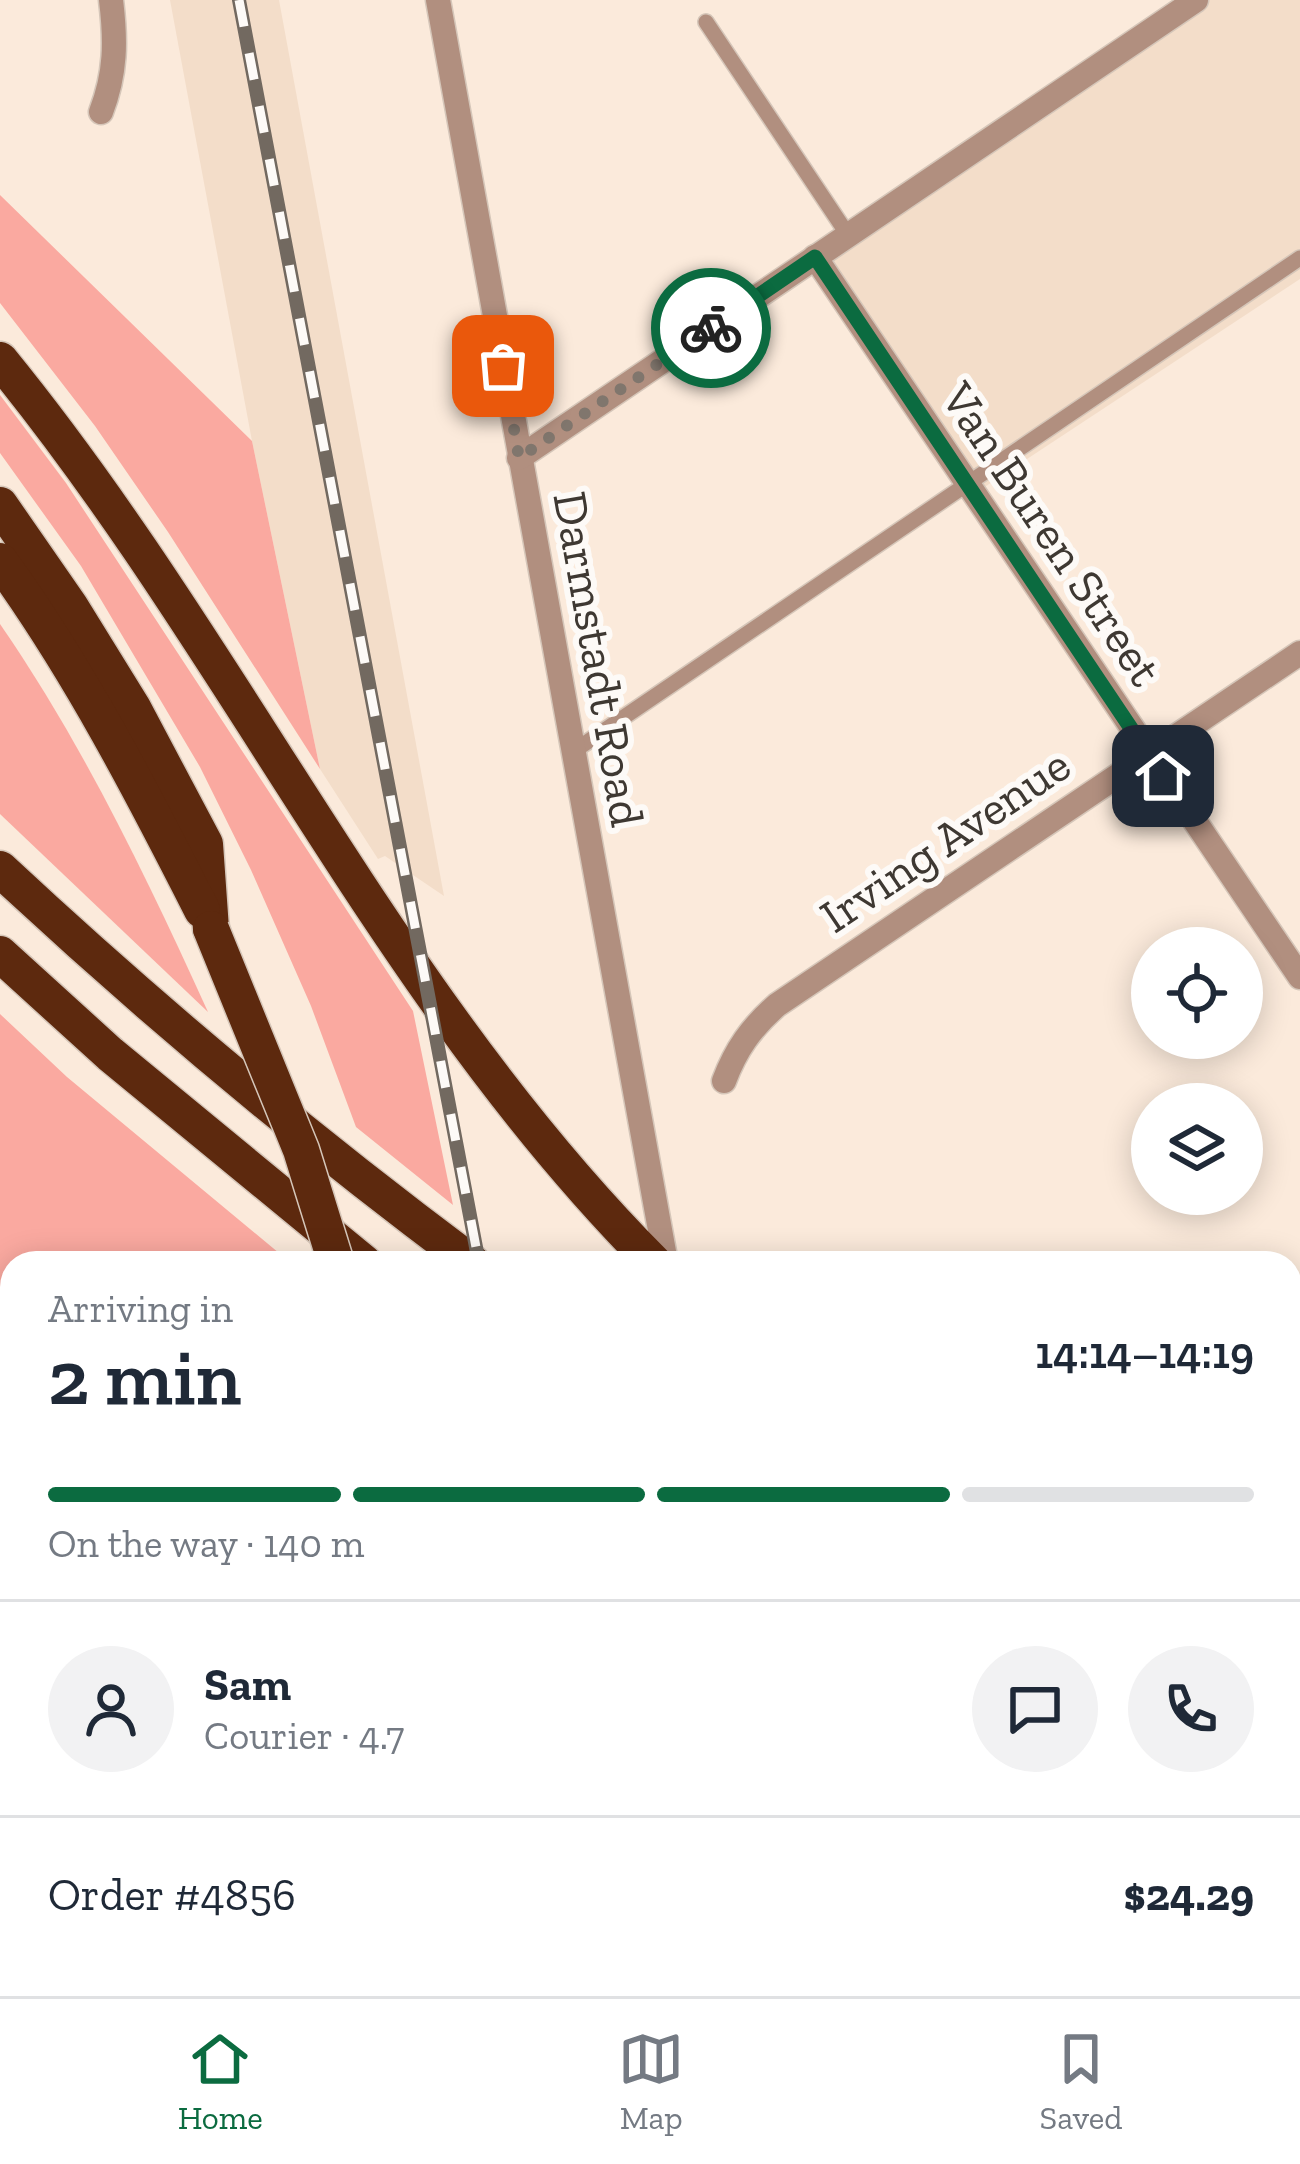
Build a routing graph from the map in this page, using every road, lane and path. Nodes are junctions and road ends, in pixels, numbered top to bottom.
1 (112, 0) edge
2 (437, 0) edge
3 (1185, 3) edge
4 (706, 22) dead end
5 (101, 112) dead end
6 (848, 236) junction
7 (815, 257) junction
8 (1300, 258) edge
9 (0, 360) edge
10 (519, 458) junction
11 (968, 484) junction
12 (0, 505) edge
13 (0, 561) edge
14 (1300, 653) edge
15 (574, 751) junction
16 (1148, 754) junction
17 (0, 868) edge
18 (212, 929) junction
19 (0, 954) edge
20 (1300, 977) edge
21 (724, 1081) dead end
22 (332, 1251) edge
23 (349, 1251) edge
24 (457, 1251) edge
25 (642, 1251) edge
26 (664, 1251) edge

1 - 5 street
2 - 10 street, Darmstadt Road
3 - 6 street
4 - 6 lane
6 - 7 street
7 - 10 street
7 - 11 street, Van Buren Street
8 - 11 lane
9 - 25 highway
10 - 15 street, Darmstadt Road
11 - 15 lane
11 - 16 street, Van Buren Street
12 - 18 highway
13 - 18 highway
14 - 16 street, Irving Avenue
15 - 26 street, Darmstadt Road
16 - 20 street, Van Buren Street
16 - 21 street, Irving Avenue
17 - 24 highway
18 - 22 highway, bridge
19 - 23 highway

